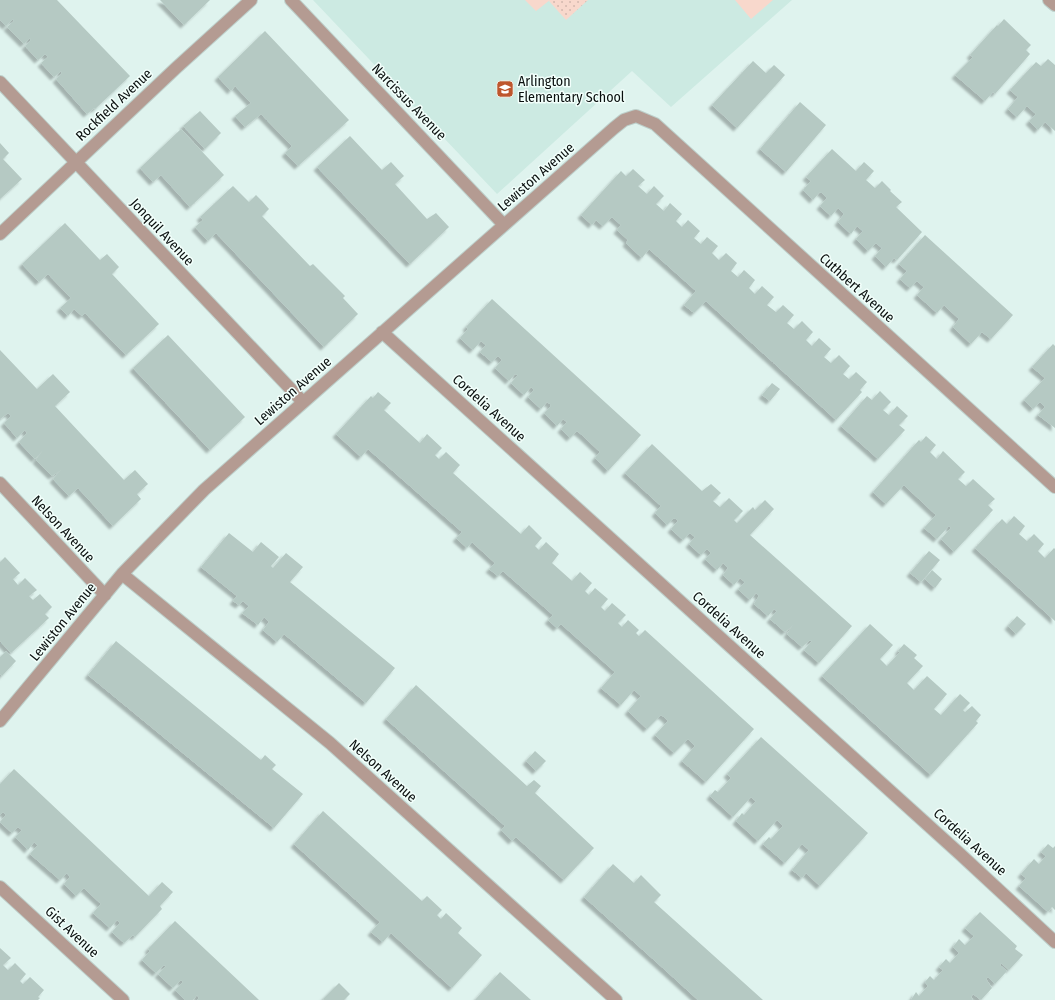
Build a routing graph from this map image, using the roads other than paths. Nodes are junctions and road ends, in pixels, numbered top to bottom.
1 (251, 0) edge
2 (291, 0) edge
3 (1049, 0) edge
4 (1055, 5) edge
5 (0, 82) edge
6 (636, 116) joint
7 (76, 162) junction
8 (504, 225) junction
9 (0, 234) edge
10 (382, 332) junction
11 (303, 402) junction
12 (0, 483) edge
13 (1055, 487) edge
14 (122, 574) junction
15 (105, 594) junction
16 (0, 721) edge
17 (0, 887) edge
18 (1055, 942) edge
19 (123, 1000) edge
20 (616, 1000) edge

1 - 7 street, Rockfield Avenue
2 - 8 street, Narcissus Avenue
3 - 4 street
5 - 7 street, Jonquil Avenue
6 - 8 street, Lewiston Avenue
6 - 13 street, Cuthbert Avenue
7 - 9 street, Rockfield Avenue
7 - 11 street, Jonquil Avenue
8 - 10 street, Lewiston Avenue
10 - 11 street, Lewiston Avenue
10 - 18 street, Cordelia Avenue
11 - 14 street, Lewiston Avenue
12 - 15 street, Nelson Avenue
14 - 15 street, Lewiston Avenue
14 - 20 street, Nelson Avenue
15 - 16 street, Lewiston Avenue
17 - 19 street, Gist Avenue

